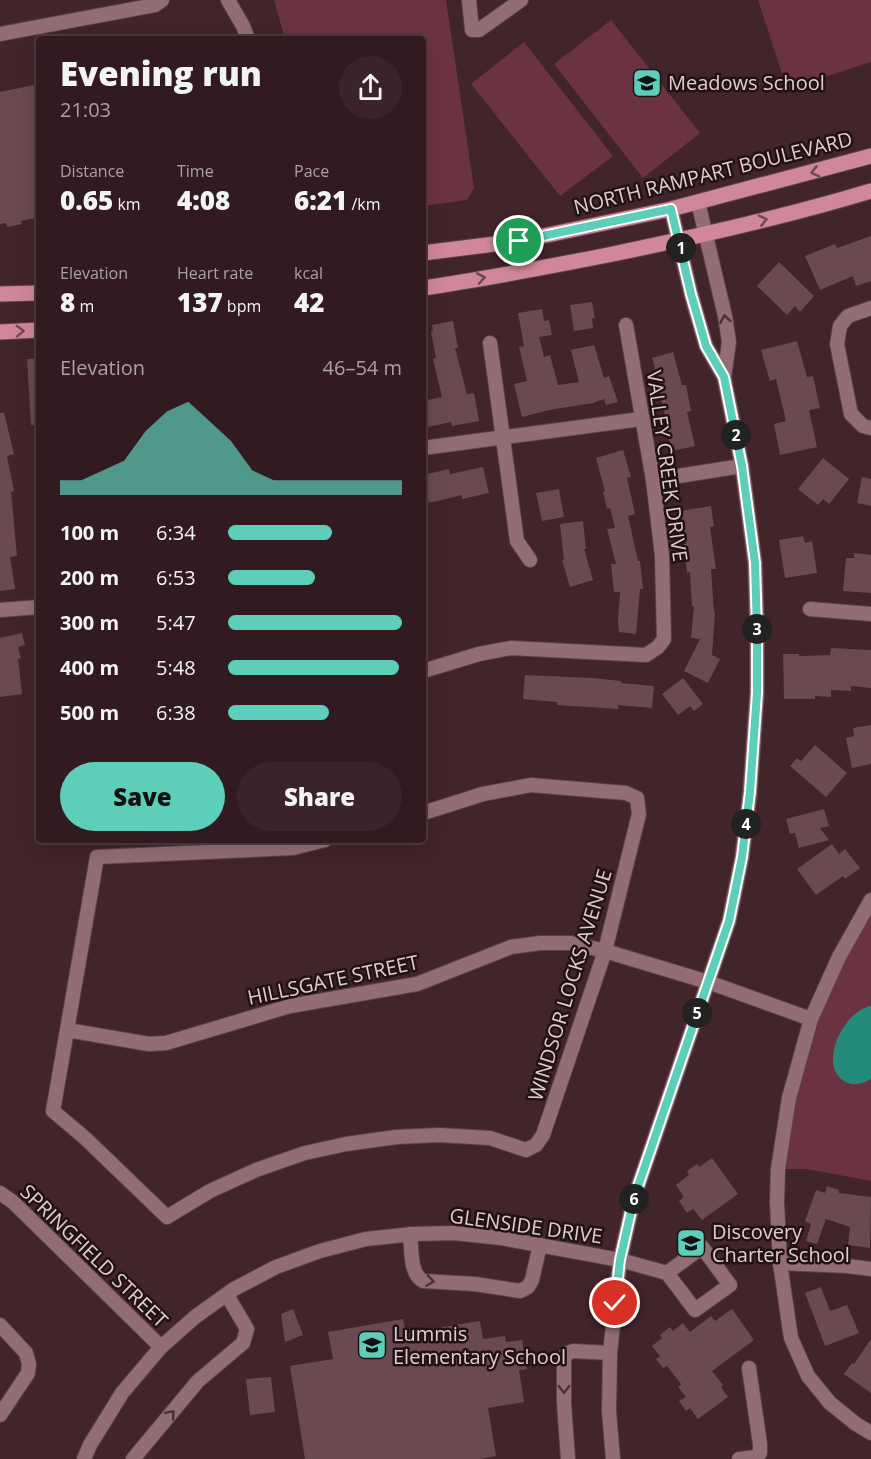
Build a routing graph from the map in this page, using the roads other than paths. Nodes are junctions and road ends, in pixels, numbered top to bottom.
1 (162, 0) edge
2 (228, 0) edge
3 (469, 0) edge
4 (521, 0) edge
5 (0, 34) edge
6 (247, 36) edge
7 (871, 156) edge
8 (871, 191) edge
9 (698, 202) junction
10 (671, 209) junction
11 (706, 234) junction
12 (679, 240) junction
13 (426, 253) edge
14 (426, 287) edge
15 (36, 293) edge
16 (0, 294) edge
17 (871, 308) edge
18 (626, 325) dead end
19 (36, 330) edge
20 (0, 332) edge
21 (490, 343) dead end
22 (724, 377) junction
23 (641, 418) junction
24 (871, 428) edge
25 (503, 437) junction
26 (426, 448) edge
27 (742, 466) junction
28 (653, 480) junction
29 (530, 560) dead end
30 (36, 607) edge
31 (810, 609) dead end
32 (0, 610) edge
33 (871, 614) edge
34 (426, 670) edge
35 (426, 812) edge
36 (313, 843) edge
37 (871, 900) edge
38 (605, 951) junction
39 (708, 982) junction
40 (811, 1019) junction
41 (67, 1030) junction
42 (0, 1192) edge
43 (410, 1234) junction
44 (540, 1245) junction
45 (620, 1260) junction
46 (780, 1263) junction
47 (871, 1269) edge
48 (667, 1273) junction
49 (226, 1295) junction
50 (0, 1325) edge
51 (161, 1347) junction
52 (610, 1353) junction
53 (749, 1368) dead end
54 (0, 1415) edge
55 (871, 1433) edge
56 (89, 1457) edge
57 (133, 1459) edge
58 (568, 1459) edge
59 (613, 1459) edge
60 (739, 1459) edge

1 - 5 street
2 - 6 street
3 - 4 street
7 -> 9 main road, NORTH RAMPART BOULEVARD
11 -> 8 main road
9 - 10 main road, NORTH RAMPART BOULEVARD
9 - 11 street
10 - 12 street
10 - 13 main road, NORTH RAMPART BOULEVARD
11 - 12 main road
22 -> 11 street
14 -> 12 main road
12 - 22 street
15 - 16 main road
17 - 24 street
18 - 23 street, VALLEY CREEK DRIVE
20 -> 19 main road
21 - 25 street
22 - 27 street
23 - 25 street
23 - 28 street, VALLEY CREEK DRIVE
25 - 26 street
25 - 29 street
27 - 28 street
27 - 39 street
28 - 34 street, VALLEY CREEK DRIVE
30 - 32 street
31 - 33 street
35 - 38 street, WINDSOR LOCKS AVENUE
36 - 41 street
37 - 40 street
38 - 39 street, HILLSGATE STREET
38 - 41 street, HILLSGATE STREET
38 - 41 street, WINDSOR LOCKS AVENUE
39 - 40 street, HILLSGATE STREET
39 - 45 street
40 - 46 street
42 - 51 street, SPRINGFIELD STREET
43 - 44 street, GLENSIDE DRIVE
43 -> 44 street
43 - 49 street, GLENSIDE DRIVE
44 - 45 street, GLENSIDE DRIVE
45 - 48 street, GLENSIDE DRIVE
45 - 52 street
46 - 47 street
46 - 55 street
48 - 48 street
49 - 51 street, GLENSIDE DRIVE
57 -> 49 street
50 - 54 street
51 - 56 street, GLENSIDE DRIVE
52 -> 58 street
52 - 59 street
53 - 60 street

